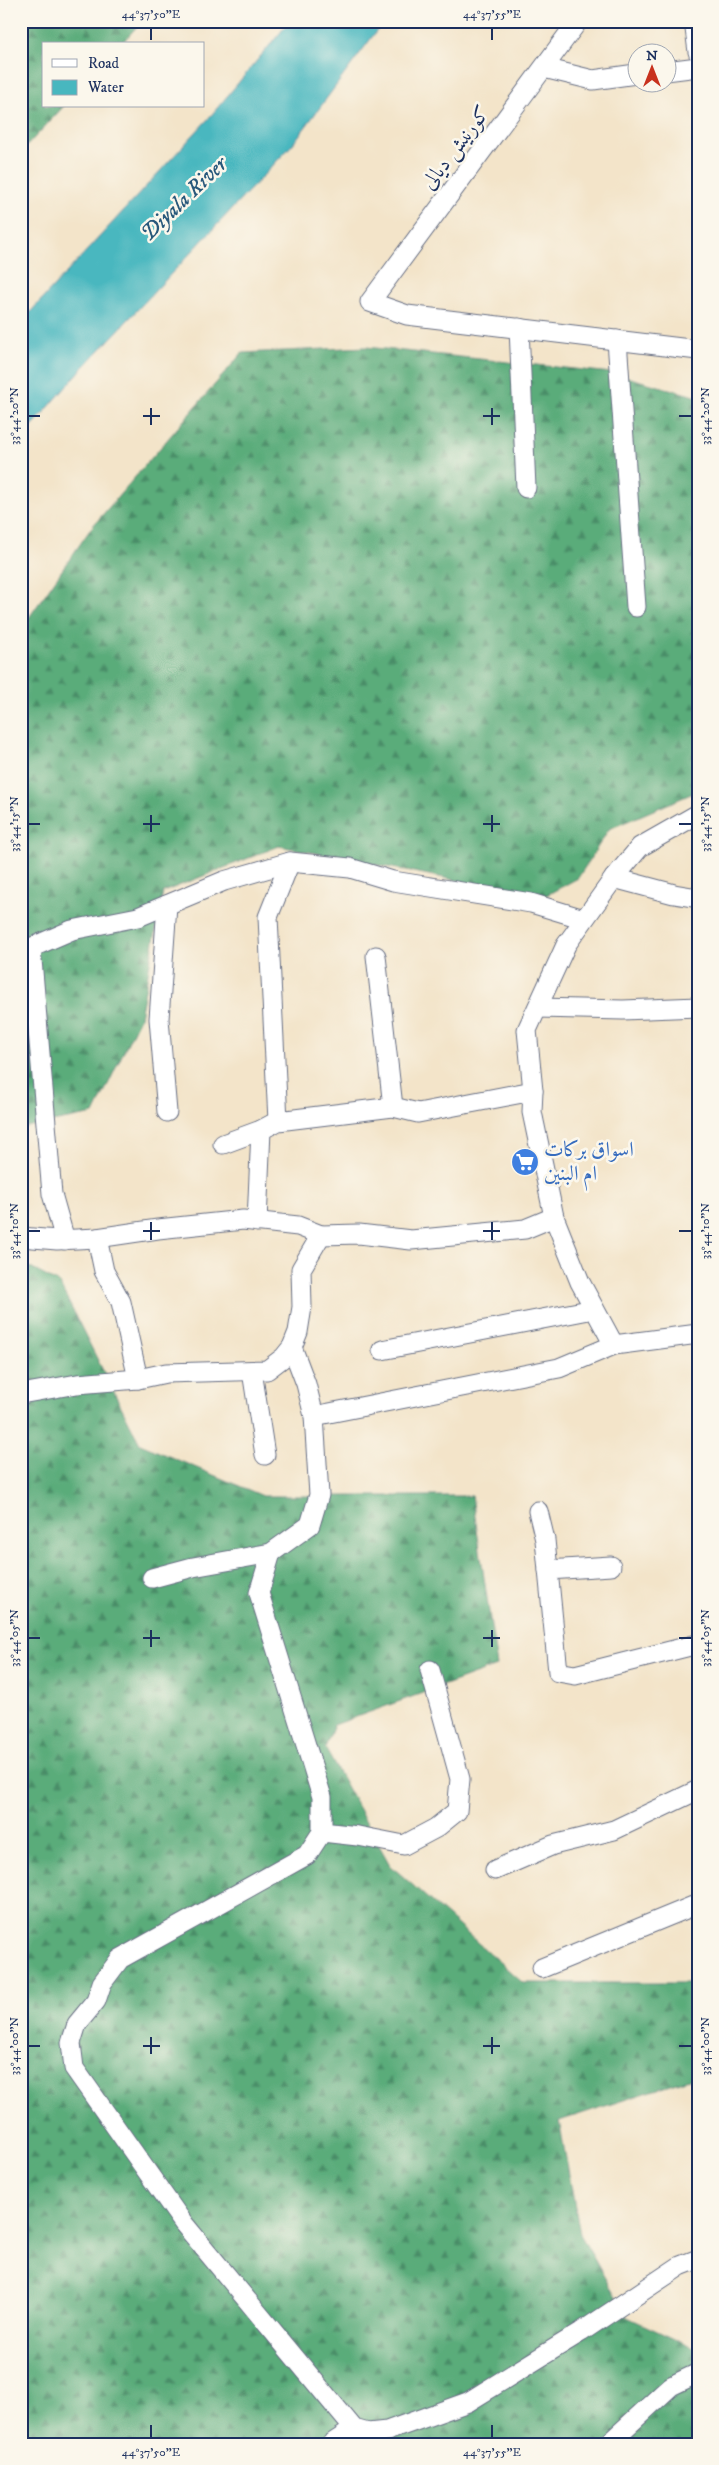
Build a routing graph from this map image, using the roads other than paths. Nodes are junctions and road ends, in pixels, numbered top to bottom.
1 (578, 21) edge
2 (694, 21) edge
3 (698, 52) edge
4 (698, 67) edge
5 (544, 68) junction
6 (676, 69) edge
7 (626, 75) edge
8 (519, 328) junction
9 (617, 340) junction
10 (698, 350) edge
11 (526, 488) dead end
12 (636, 607) dead end
13 (698, 814) edge
14 (290, 862) junction
15 (614, 878) junction
16 (698, 898) edge
17 (167, 905) junction
18 (584, 919) junction
19 (26, 950) edge
20 (376, 956) dead end
21 (538, 1008) junction
22 (697, 1010) edge
23 (533, 1092) junction
24 (393, 1107) junction
25 (167, 1112) dead end
26 (269, 1126) junction
27 (223, 1144) dead end
28 (554, 1217) junction
29 (257, 1222) junction
30 (321, 1235) junction
31 (21, 1237) edge
32 (98, 1238) junction
33 (65, 1240) junction
34 (594, 1309) junction
35 (698, 1334) edge
36 (614, 1344) junction
37 (292, 1348) junction
38 (382, 1350) dead end
39 (252, 1371) junction
40 (138, 1379) junction
41 (21, 1394) edge
42 (314, 1416) junction
43 (265, 1454) dead end
44 (538, 1511) dead end
45 (271, 1553) junction
46 (611, 1566) dead end
47 (548, 1570) junction
48 (152, 1578) dead end
49 (698, 1644) edge
50 (430, 1670) dead end
51 (698, 1790) edge
52 (322, 1832) junction
53 (495, 1870) dead end
54 (698, 1904) edge
55 (542, 1968) dead end
56 (698, 2259) edge
57 (698, 2373) edge
58 (354, 2429) junction
59 (331, 2444) edge
60 (608, 2444) edge

1 - 5 street, كورنيش ديالى
2 - 3 street
4 - 6 street
5 - 7 street
5 - 8 street, كورنيش ديالى
8 - 9 street
8 - 11 street
9 - 10 street
9 - 12 street
13 - 15 street
14 - 17 street
14 - 18 street
14 - 26 street
15 - 16 street
15 - 18 street
17 - 19 street
17 - 25 street
18 - 21 street
19 - 33 street
20 - 24 street
21 - 22 street
21 - 23 street
23 - 24 street
23 - 28 street
24 - 26 street
26 - 27 street
26 - 29 street
28 - 30 street
28 - 34 street
29 - 30 street
29 - 32 street
30 - 37 street
31 - 33 street
32 - 33 street
32 - 40 street
34 - 36 street
34 - 38 street
35 - 36 street
36 - 42 street
37 - 39 street
37 - 42 street
39 - 40 street
39 - 43 street
40 - 41 street
42 - 45 street
44 - 47 street
45 - 48 street
45 - 52 street
46 - 47 street
47 - 49 street
50 - 52 street
51 - 53 street
52 - 58 street
54 - 55 street
56 - 58 street
57 - 60 street
58 - 59 street

